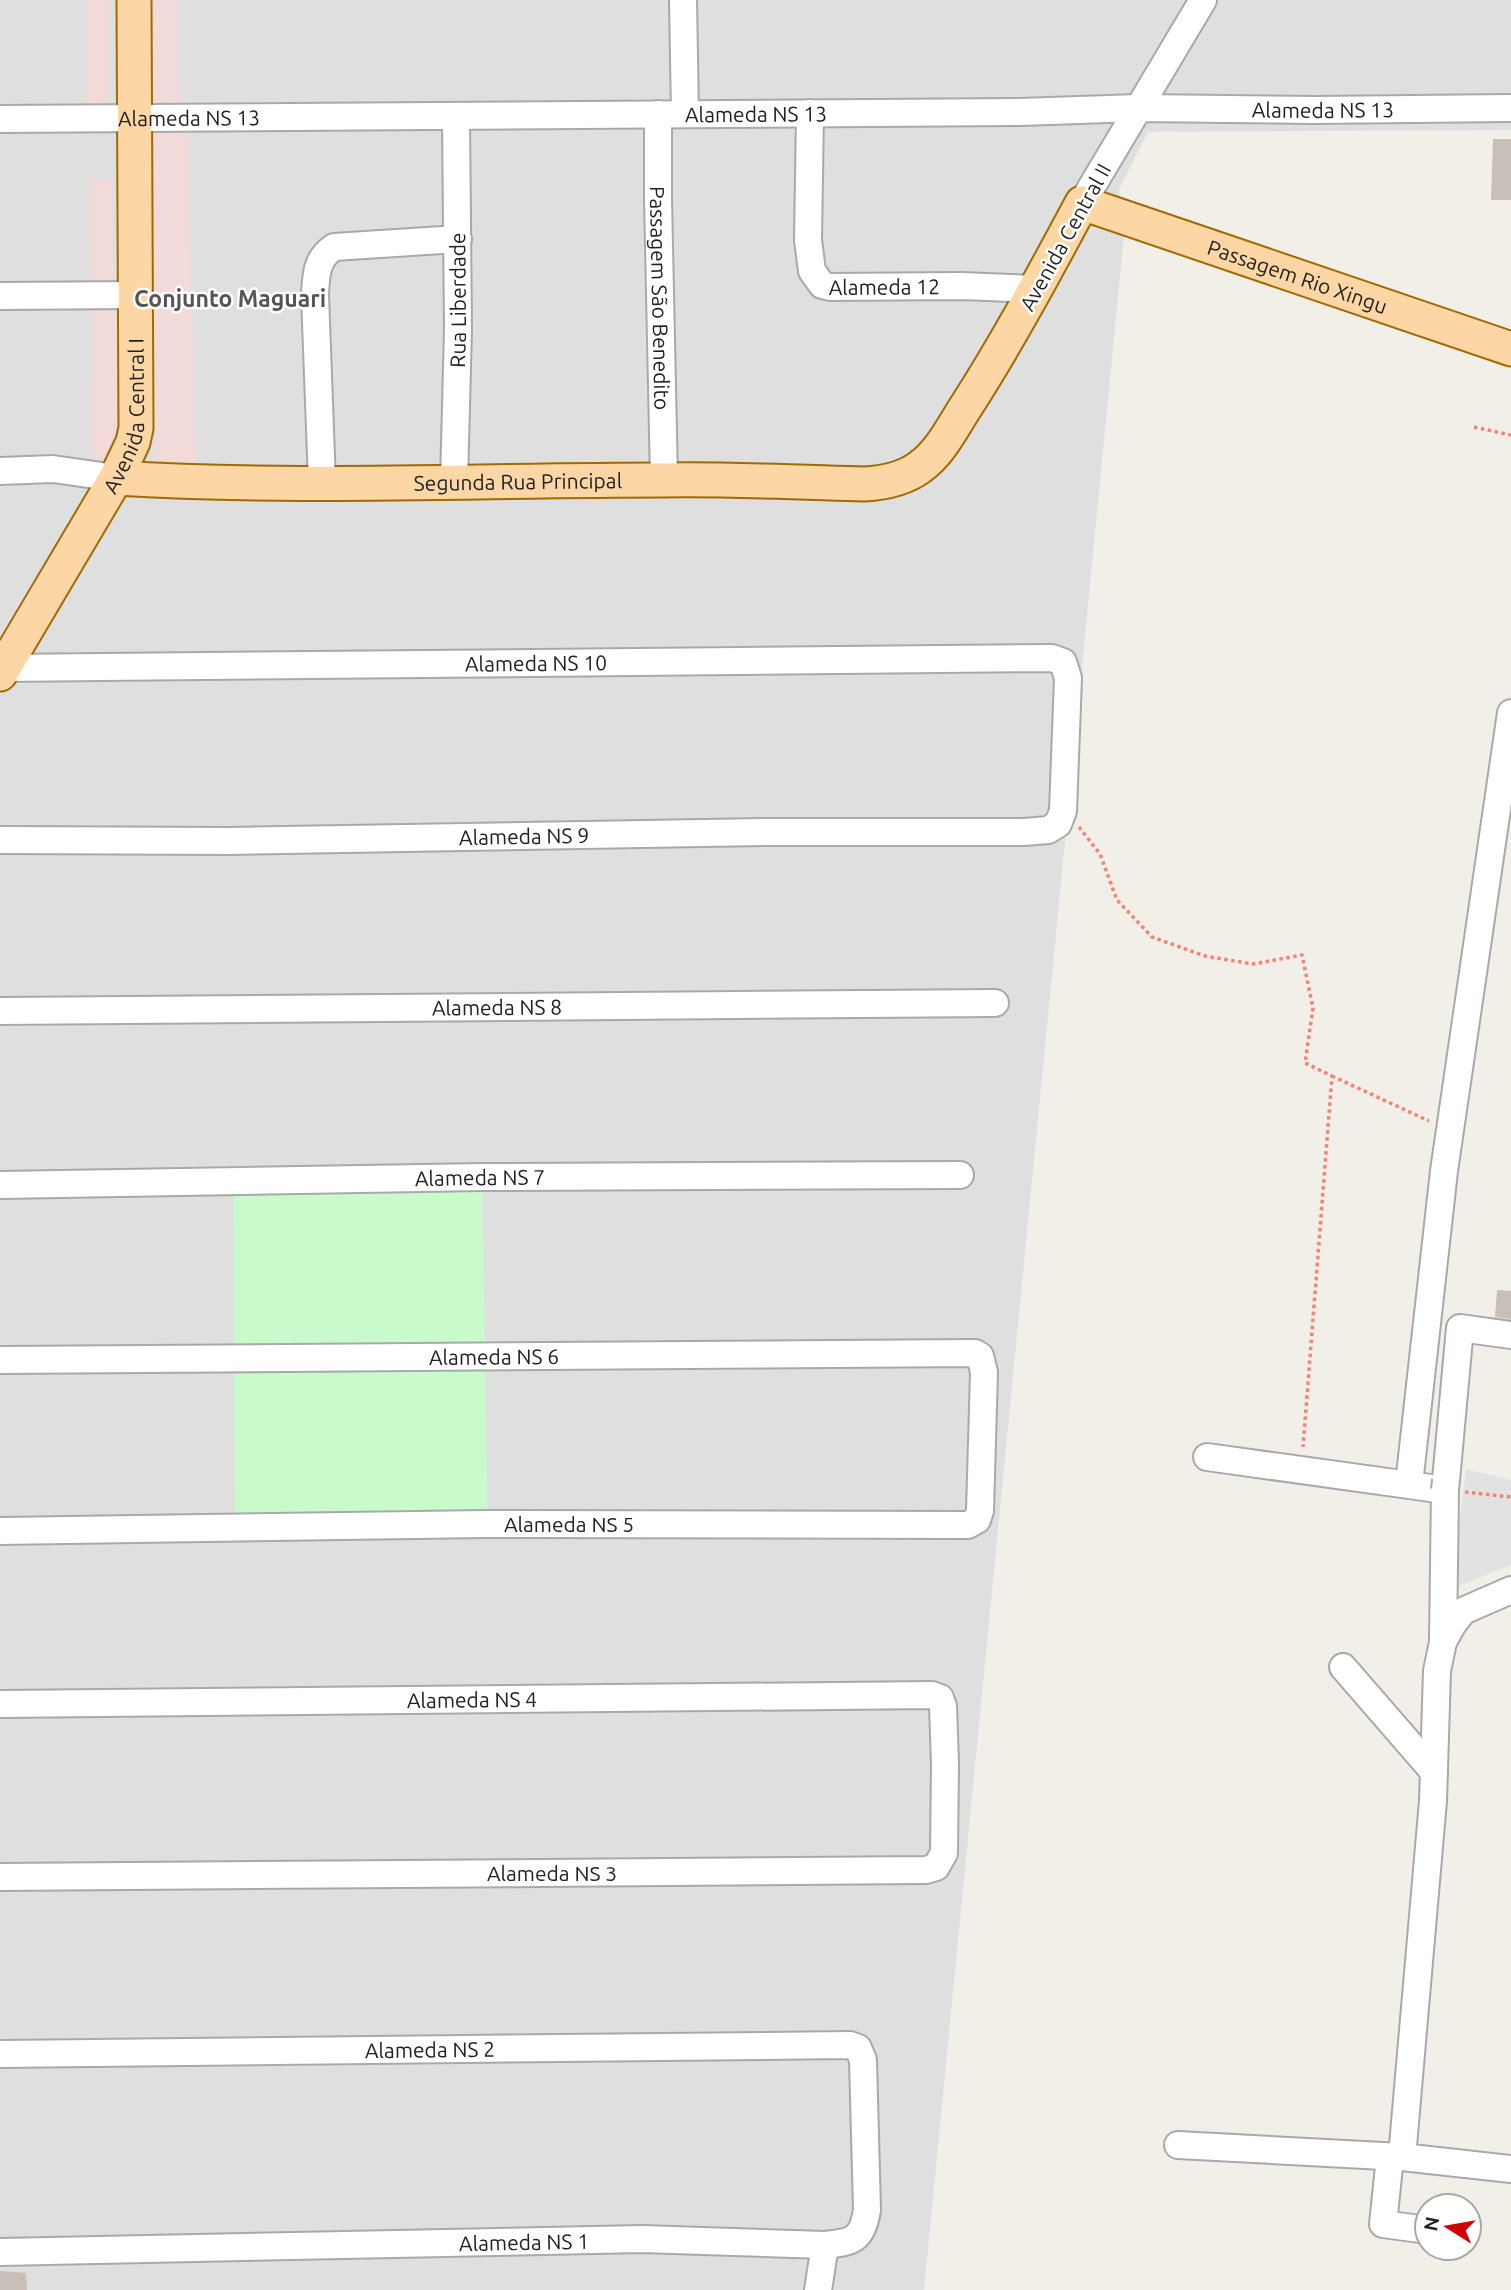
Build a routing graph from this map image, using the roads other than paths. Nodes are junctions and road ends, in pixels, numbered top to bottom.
1 (134, 0) edge
2 (683, 0) edge
3 (1203, 0) edge
4 (1139, 108) junction
5 (1511, 108) edge
6 (810, 113) junction
7 (658, 114) junction
8 (685, 114) junction
9 (456, 118) junction
10 (135, 119) junction
11 (0, 120) edge
12 (1082, 203) junction
13 (458, 239) junction
14 (1037, 289) junction
15 (136, 295) junction
16 (0, 296) edge
17 (1511, 349) edge
18 (919, 468) joint
19 (0, 471) edge
20 (116, 478) junction
21 (664, 480) junction
22 (454, 482) junction
23 (322, 483) junction
24 (1, 670) edge
25 (1511, 713) edge
26 (1048, 830) joint
27 (0, 840) edge
28 (995, 1003) dead end
29 (0, 1011) edge
30 (960, 1175) dead end
31 (0, 1185) edge
32 (1511, 1335) edge
33 (0, 1360) edge
34 (983, 1361) joint
35 (1207, 1457) dead end
36 (1409, 1484) junction
37 (1446, 1485) junction
38 (0, 1531) edge
39 (1511, 1590) edge
40 (1443, 1642) junction
41 (1343, 1667) dead end
42 (943, 1702) joint
43 (0, 1704) edge
44 (1434, 1772) junction
45 (0, 1877) edge
46 (860, 2050) joint
47 (0, 2054) edge
48 (1178, 2146) dead end
49 (1396, 2157) junction
50 (1511, 2169) edge
51 (1413, 2228) edge
52 (824, 2245) junction
53 (0, 2252) edge
54 (818, 2290) edge

1 - 10 main road, Avenida Central I
2 - 8 street
3 - 4 street, Avenida Central II
4 - 5 street, Alameda NS 13
4 - 6 street, Alameda NS 13
4 - 12 street, Avenida Central II
6 - 8 street, Alameda NS 13
6 - 14 street, Alameda 12
7 - 8 street, Alameda NS 13
7 - 9 street, Alameda NS 13
7 - 21 street, Passagem São Benedito
9 - 10 street, Alameda NS 13
9 - 13 street, Rua Liberdade
10 - 11 street, Alameda NS 13
10 - 15 main road, Avenida Central I
12 - 14 main road, Avenida Central II
12 - 17 main road, Passagem Rio Xingu
13 - 22 street, Rua Liberdade
13 - 23 street
14 - 18 main road, Avenida Central II
15 - 16 street
15 - 20 main road, Avenida Central I
18 - 21 main road, Segunda Rua Principal
19 - 20 street
20 - 23 main road, Segunda Rua Principal
20 - 24 main road, Avenida Central I
21 - 22 main road, Segunda Rua Principal
22 - 23 main road, Segunda Rua Principal
24 - 26 street, Alameda NS 10
25 - 36 street
26 - 27 street, Alameda NS 9
28 - 29 street, Alameda NS 8
30 - 31 street, Alameda NS 7
32 - 37 street
33 - 34 street, Alameda NS 6
34 - 38 street, Alameda NS 5
35 - 36 street
36 - 37 street
37 - 40 street
39 - 40 street
40 - 44 street
41 - 44 street
42 - 43 street, Alameda NS 4
42 - 45 street, Alameda NS 3
44 - 49 street
46 - 47 street, Alameda NS 2
46 - 52 street, Alameda NS 1
48 - 49 street
49 - 50 street
49 - 51 street
52 - 53 street, Alameda NS 1
52 - 54 street

